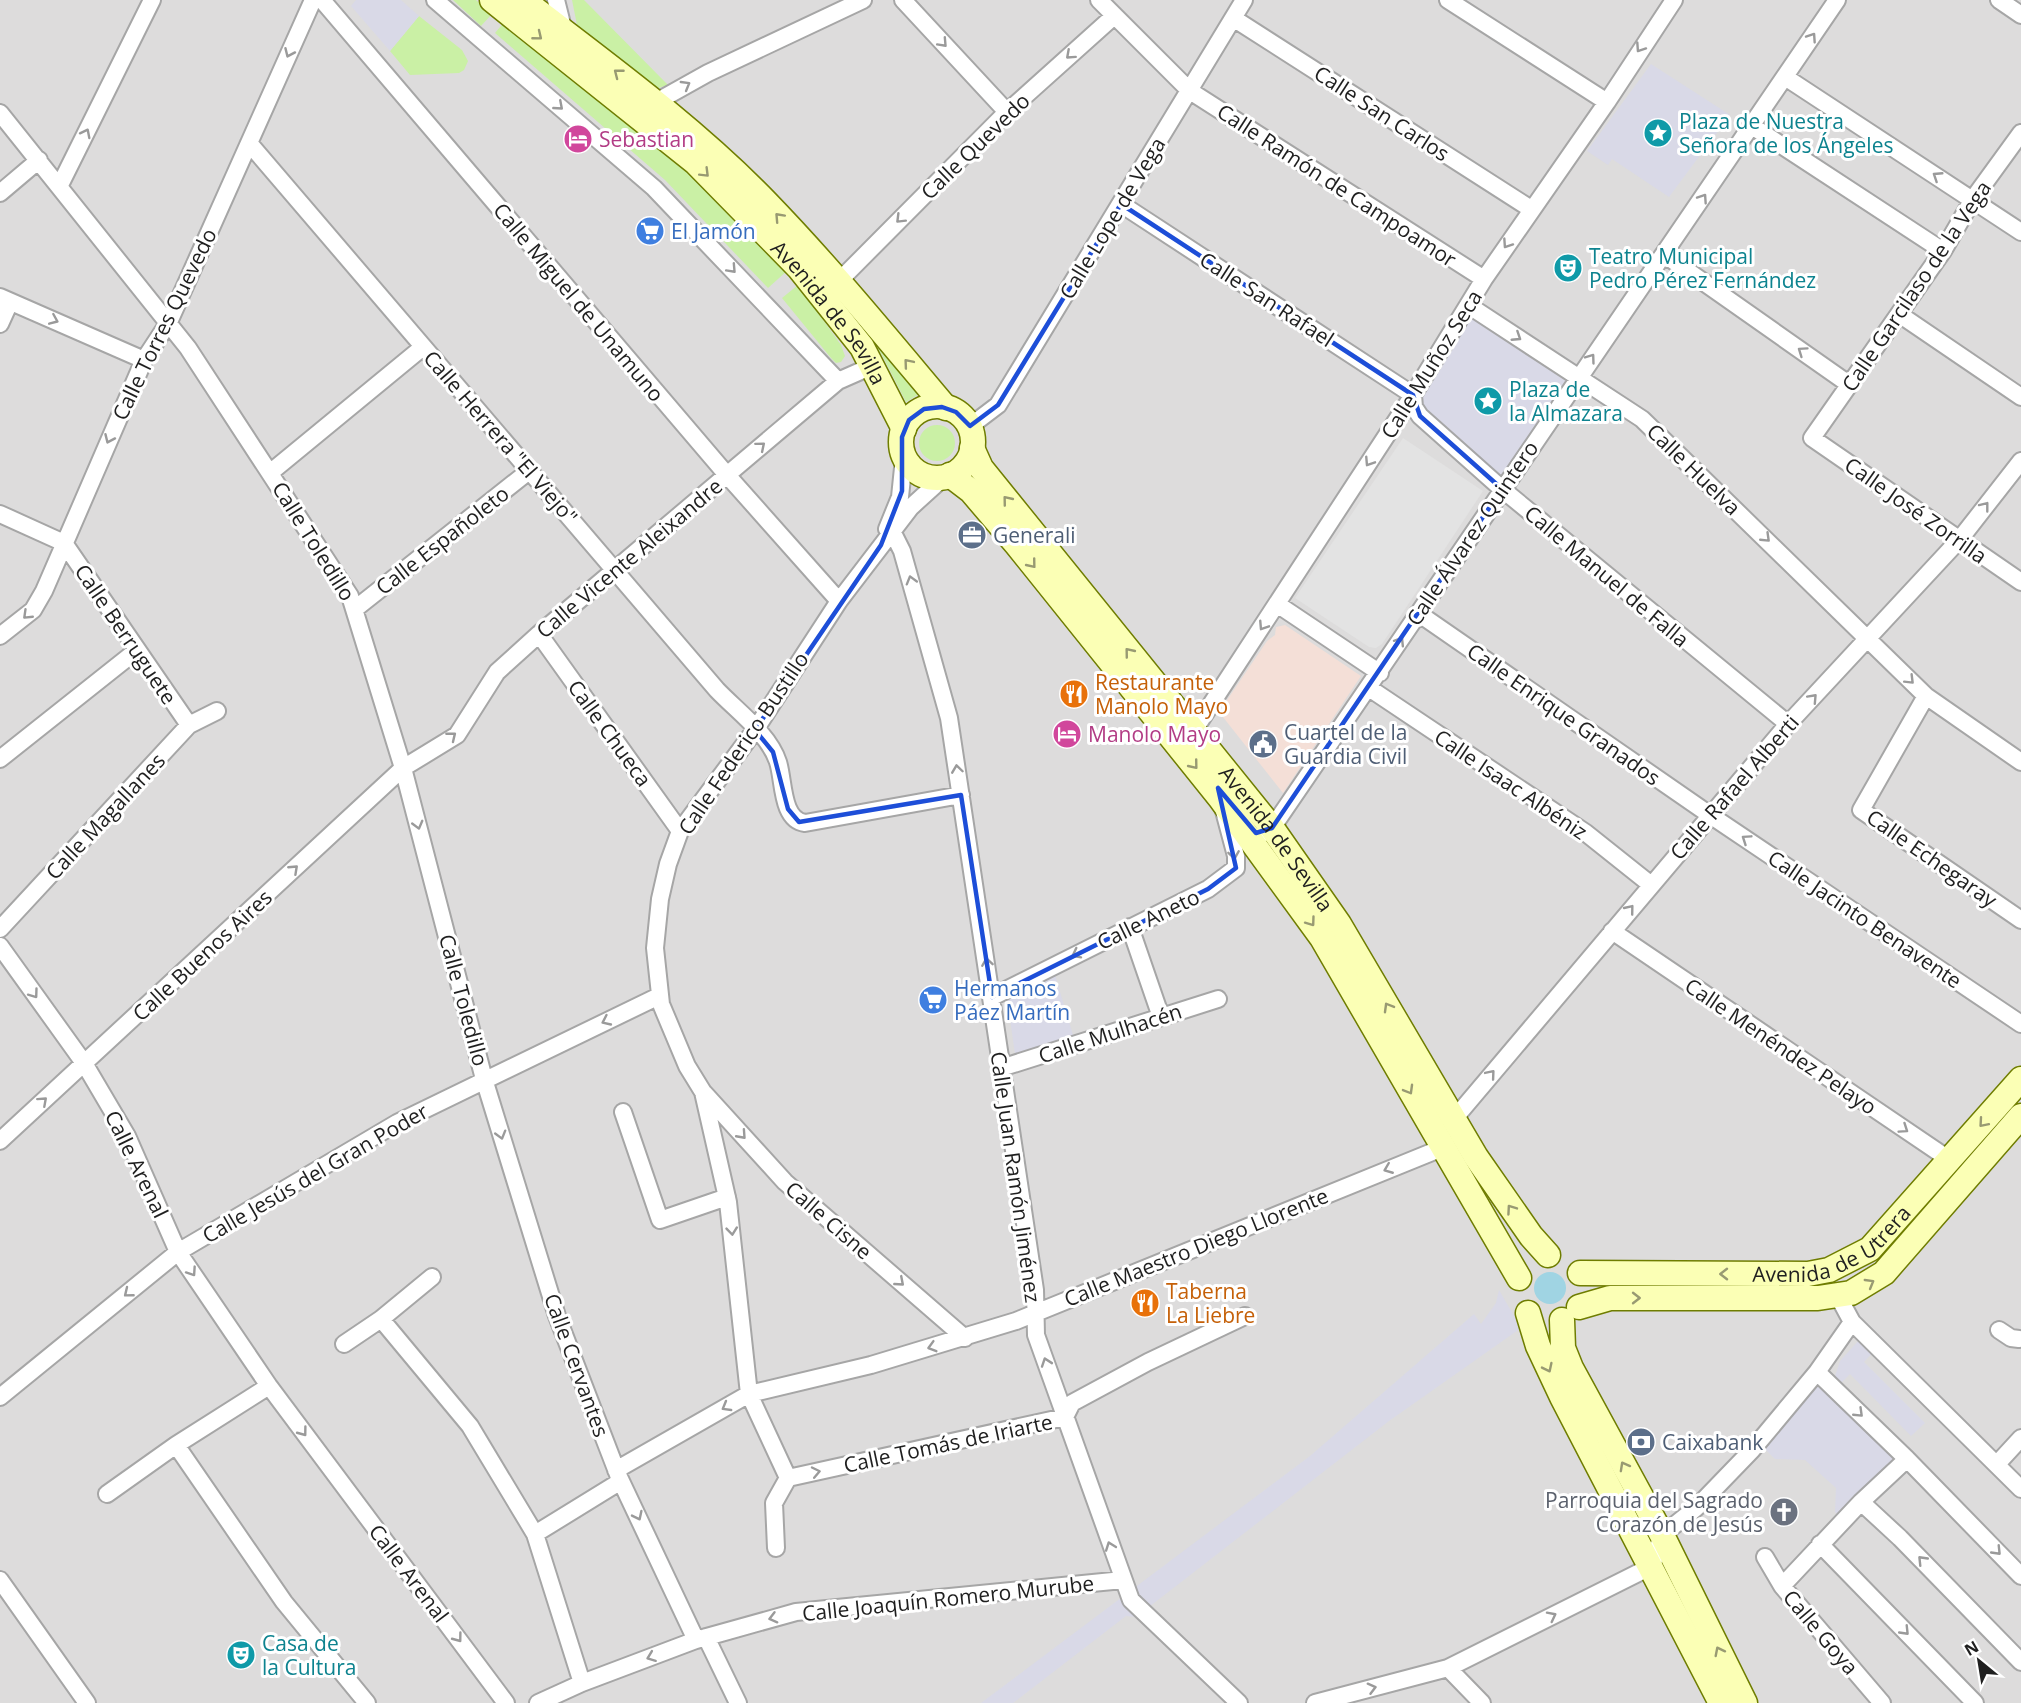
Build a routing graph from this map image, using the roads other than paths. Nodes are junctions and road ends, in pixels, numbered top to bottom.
1 (152, 0) edge
2 (313, 0) edge
3 (322, 0) edge
4 (435, 0) edge
5 (492, 0) edge
6 (523, 0) edge
7 (556, 0) edge
8 (863, 0) edge
9 (903, 0) edge
10 (1099, 0) edge
11 (1244, 0) edge
12 (1448, 0) edge
13 (1674, 0) edge
14 (1837, 0) edge
15 (1999, 0) edge
16 (1114, 15) junction
17 (2021, 15) edge
18 (1233, 18) junction
19 (564, 32) junction
20 (1785, 77) junction
21 (1190, 91) junction
22 (614, 97) junction
23 (1607, 102) junction
24 (656, 103) junction
25 (1007, 112) junction
26 (0, 113) edge
27 (1752, 126) junction
28 (2021, 133) edge
29 (249, 143) junction
30 (39, 160) junction
31 (60, 185) junction
32 (0, 193) edge
33 (1973, 199) junction
34 (1121, 204) junction
35 (1531, 209) junction
36 (2021, 232) edge
37 (1943, 251) junction
38 (1665, 255) junction
39 (1484, 279) junction
40 (839, 280) junction
41 (5, 299) edge
42 (1468, 306) junction
43 (1899, 314) junction
44 (169, 322) junction
45 (0, 324) edge
46 (423, 346) junction
47 (144, 360) junction
48 (872, 366) junction
49 (1578, 377) junction
50 (838, 381) junction
51 (1850, 385) junction
52 (1413, 395) junction
53 (2021, 397) edge
54 (946, 408) junction
55 (904, 429) junction
56 (971, 437) junction
57 (1812, 438) joint
58 (904, 458) junction
59 (2021, 460) edge
60 (529, 471) junction
61 (271, 472) junction
62 (727, 475) junction
63 (947, 476) junction
64 (1502, 489) junction
65 (0, 514) edge
66 (887, 539) junction
67 (1960, 539) junction
68 (64, 543) junction
69 (616, 570) junction
70 (2021, 582) edge
71 (839, 601) junction
72 (1277, 604) junction
73 (355, 609) junction
74 (1418, 613) junction
75 (539, 634) junction
76 (0, 636) edge
77 (1868, 639) junction
78 (136, 651) junction
79 (1380, 673) junction
80 (1369, 688) junction
81 (1926, 696) junction
82 (216, 711) dead end
83 (1788, 724) junction
84 (189, 725) junction
85 (755, 730) junction
86 (1193, 732) junction
87 (0, 759) edge
88 (2021, 762) edge
89 (403, 768) junction
90 (961, 795) junction
91 (1220, 798) junction
92 (1710, 815) junction
93 (1272, 828) junction
94 (680, 831) junction
95 (1650, 884) junction
96 (2021, 920) edge
97 (1130, 927) junction
98 (0, 929) edge
99 (1612, 931) junction
100 (0, 946) edge
101 (659, 996) junction
102 (992, 997) junction
103 (1218, 999) dead end
104 (1161, 1017) junction
105 (2021, 1024) edge
106 (84, 1063) junction
107 (1001, 1068) junction
108 (484, 1079) junction
109 (2021, 1079) edge
110 (703, 1092) junction
111 (623, 1112) dead end
112 (2021, 1116) edge
113 (1454, 1119) junction
114 (0, 1141) edge
115 (1442, 1148) junction
116 (1950, 1160) junction
117 (728, 1197) junction
118 (178, 1252) junction
119 (1548, 1255) junction
120 (1580, 1273) junction
121 (432, 1277) dead end
122 (1519, 1278) junction
123 (1838, 1296) junction
124 (1035, 1313) junction
125 (1528, 1313) junction
126 (1570, 1313) junction
127 (1245, 1316) dead end
128 (381, 1319) junction
129 (1852, 1322) junction
130 (1999, 1330) dead end
131 (965, 1338) junction
132 (2020, 1339) edge
133 (344, 1344) dead end
134 (1817, 1372) junction
135 (269, 1386) junction
136 (749, 1394) junction
137 (0, 1397) edge
138 (1065, 1417) junction
139 (2021, 1438) edge
140 (176, 1445) junction
141 (1907, 1459) junction
142 (1997, 1464) junction
143 (618, 1475) junction
144 (788, 1478) junction
145 (2021, 1489) edge
146 (106, 1494) dead end
147 (1861, 1502) junction
148 (535, 1534) junction
149 (1662, 1535) junction
150 (1820, 1544) junction
151 (776, 1548) dead end
152 (1765, 1557) dead end
153 (1652, 1566) junction
154 (2021, 1576) edge
155 (0, 1580) edge
156 (1123, 1580) junction
157 (1782, 1587) junction
158 (701, 1638) junction
159 (2021, 1662) edge
160 (1448, 1668) junction
161 (582, 1683) junction
162 (87, 1703) edge
163 (368, 1703) edge
164 (506, 1703) edge
165 (538, 1703) edge
166 (738, 1703) edge
167 (1239, 1703) edge
168 (1315, 1703) edge
169 (1482, 1703) edge
170 (1721, 1703) edge
171 (1745, 1703) edge
172 (1882, 1703) edge
173 (1974, 1703) edge

31 -> 1 street
2 -> 29 street, Calle Torres Quevedo
3 - 62 street, Calle Miguel de Unamuno
4 -> 50 street, Avenida de Sevilla
5 -> 22 main road, Avenida de Sevilla
6 - 19 main road, Avenida de Sevilla
7 - 19 street
24 -> 8 street
9 -> 25 street
10 - 16 street, Calle Ramón de Campoamor
11 - 18 street, Calle Lope de Vega
12 - 23 street
13 -> 23 street, Calle Muñoz Seca
20 -> 14 street, Calle Álvarez Quintero
15 - 17 street
16 - 21 street, Calle Ramón de Campoamor
16 -> 25 street, Calle Quevedo
18 - 21 street, Calle Lope de Vega
18 - 35 street, Calle San Carlos
24 -> 19 main road, Avenida de Sevilla
20 - 27 street, Calle Álvarez Quintero
33 -> 20 street
21 - 34 street, Calle Lope de Vega
21 - 39 street, Calle Ramón de Campoamor
22 - 24 street
22 -> 48 main road, Avenida de Sevilla
23 - 35 street, Calle Muñoz Seca
40 -> 24 main road, Avenida de Sevilla
25 -> 40 street, Calle Quevedo
26 - 30 street, Calle Toledillo
27 - 37 street
38 -> 27 street, Calle Álvarez Quintero
28 - 33 street, Calle Garcilaso de la Vega
29 - 44 street, Calle Torres Quevedo
29 - 46 street, Calle Herrera "El Viejo"
30 - 31 street, Calle Toledillo
30 - 32 street
31 - 44 street, Calle Toledillo
33 - 36 street
33 - 37 street, Calle Garcilaso de la Vega
34 - 52 street, Calle San Rafael
34 - 56 street, Calle Lope de Vega
35 -> 39 street, Calle Muñoz Seca
37 - 43 street, Calle Garcilaso de la Vega
49 -> 38 street, Calle Álvarez Quintero
51 -> 38 street
39 - 42 street, Calle Muñoz Seca
54 -> 40 main road, Avenida de Sevilla
41 - 45 street
41 -> 47 street
42 -> 49 street, Calle Huelva
42 - 52 street, Calle Muñoz Seca
43 - 51 street, Calle Garcilaso de la Vega
43 - 53 street
44 - 47 street, Calle Torres Quevedo
44 - 61 street, Calle Toledillo
46 - 60 street, Calle Herrera "El Viejo"
46 - 61 street
47 -> 68 street, Calle Torres Quevedo
48 - 50 street, Calle Vicente Aleixandre
48 - 55 main road, Avenida de Sevilla
49 - 64 street, Calle Álvarez Quintero
49 -> 77 street, Calle Huelva
62 -> 50 street, Calle Vicente Aleixandre
51 - 57 street, Calle Garcilaso de la Vega
52 - 64 street, Calle Manuel de Falla
52 -> 72 street, Calle Muñoz Seca
54 - 55 main road
54 - 56 main road
55 - 58 main road
56 - 63 main road
86 -> 56 main road, Avenida de Sevilla
57 - 67 street, Calle José Zorrilla
58 - 63 main road
58 - 66 street, Calle Federico Bustillo
67 -> 59 street, Calle Rafael Alberti
60 - 69 street, Calle Herrera "El Viejo"
60 - 73 street, Calle Españoleto
61 - 73 street, Calle Toledillo
62 - 69 street, Calle Vicente Aleixandre
62 - 71 street, Calle Miguel de Unamuno
63 - 66 street, Calle Federico Bustillo
63 -> 91 main road, Avenida de Sevilla
64 - 74 street, Calle Álvarez Quintero
64 - 83 street, Calle Manuel de Falla
65 - 68 street
66 - 71 street, Calle Federico Bustillo
90 -> 66 street, Calle Juan Ramón Jiménez
67 - 70 street, Calle José Zorrilla
67 - 77 street, Calle Rafael Alberti
68 -> 76 street, Calle Torres Quevedo
68 - 78 street, Calle Berruguete
69 - 75 street, Calle Vicente Aleixandre
69 - 85 street, Calle Herrera "El Viejo"
71 - 85 street, Calle Federico Bustillo
72 - 79 street
72 -> 86 street, Calle Muñoz Seca
73 - 89 street, Calle Toledillo
79 -> 74 street, Calle Álvarez Quintero
74 - 92 street, Calle Enrique Granados
89 -> 75 street, Calle Vicente Aleixandre
75 - 94 street, Calle Chueca
77 -> 81 street, Calle Huelva
83 -> 77 street, Calle Rafael Alberti
78 - 84 street, Calle Berruguete
78 - 87 street
79 - 80 street, Calle Álvarez Quintero
80 - 93 street, Calle Álvarez Quintero
80 - 95 street, Calle Isaac Albéniz
81 - 88 street, Calle Huelva
81 - 96 street, Calle Echegaray
82 - 84 street, Calle Magallanes
83 - 92 street, Calle Rafael Alberti
84 - 98 street, Calle Magallanes
85 - 90 street, Calle Herrera "El Viejo"
85 - 94 street, Calle Federico Bustillo
86 - 93 main road, Avenida de Sevilla
106 -> 89 street, Calle Buenos Aires
89 -> 108 street, Calle Toledillo
102 -> 90 street, Calle Juan Ramón Jiménez
91 - 93 street
91 -> 97 street, Calle Aneto
91 -> 115 main road, Avenida de Sevilla
92 - 95 street, Calle Rafael Alberti
105 -> 92 street, Calle Jacinto Benavente
113 -> 93 main road, Avenida de Sevilla
94 - 101 street, Calle Federico Bustillo
99 -> 95 street, Calle Rafael Alberti
97 -> 102 street, Calle Aneto
97 - 104 street
113 -> 99 street, Calle Rafael Alberti
99 -> 116 street, Calle Menéndez Pelayo
100 -> 106 street, Calle Arenal
101 -> 108 street, Calle Jesús del Gran Poder
101 - 110 street, Calle Federico Bustillo
102 - 107 street, Calle Juan Ramón Jiménez
103 - 104 street, Calle Mulhacén
104 - 107 street, Calle Mulhacén
114 -> 106 street, Calle Buenos Aires
106 - 118 street, Calle Arenal
107 - 124 street, Calle Juan Ramón Jiménez
108 - 118 street, Calle Jesús del Gran Poder
108 -> 143 street, Calle Cervantes
109 -> 116 main road, Avenida de Utrera
110 - 117 street
110 -> 131 street, Calle Cisne
111 - 117 street
123 -> 112 main road, Avenida de Utrera
119 -> 113 main road, Avenida de Sevilla
115 - 122 main road, Avenida de Sevilla
115 -> 124 street, Calle Maestro Diego Llorente
116 -> 120 main road, Avenida de Utrera
117 -> 136 street
118 -> 135 street, Calle Arenal
118 -> 137 street, Calle Jesús del Gran Poder
119 - 120 main road
119 - 122 main road
120 - 126 main road
121 - 128 street
122 - 125 main road
126 -> 123 main road, Avenida de Utrera
123 - 129 street
124 - 131 street, Calle Maestro Diego Llorente
138 -> 124 street, Calle Juan Ramón Jiménez
125 - 126 main road
125 -> 153 main road
149 -> 126 main road
127 - 138 street, Calle Tomás de Iriarte
128 - 133 street
128 - 148 street
129 - 134 street
129 - 142 street
130 - 132 street
131 -> 136 street, Calle Maestro Diego Llorente
134 -> 141 street
134 - 149 street
135 - 140 street
135 -> 164 street, Calle Arenal
136 -> 143 street, Calle Maestro Diego Llorente
136 - 144 street
144 -> 138 street, Calle Tomás de Iriarte
156 -> 138 street, Calle Juan Ramón Jiménez
139 - 142 street
140 - 146 street
140 - 163 street
141 - 147 street
141 -> 154 street
142 - 145 street
143 - 148 street, Calle Maestro Diego Llorente
143 -> 158 street, Calle Cervantes
144 - 151 street
147 - 150 street
159 -> 147 street
148 - 161 street
149 - 153 street
171 -> 149 main road
150 - 157 street
150 -> 173 street
152 - 157 street, Calle Goya
160 -> 153 street
153 - 170 main road
155 - 162 street
156 -> 158 street, Calle Joaquín Romero Murube
156 - 167 street, Calle Juan Ramón Jiménez
157 - 172 street, Calle Goya
158 -> 161 street, Calle Joaquín Romero Murube
158 - 166 street, Calle Cervantes
168 -> 160 street
160 - 169 street
161 - 165 street, Calle Joaquín Romero Murube

